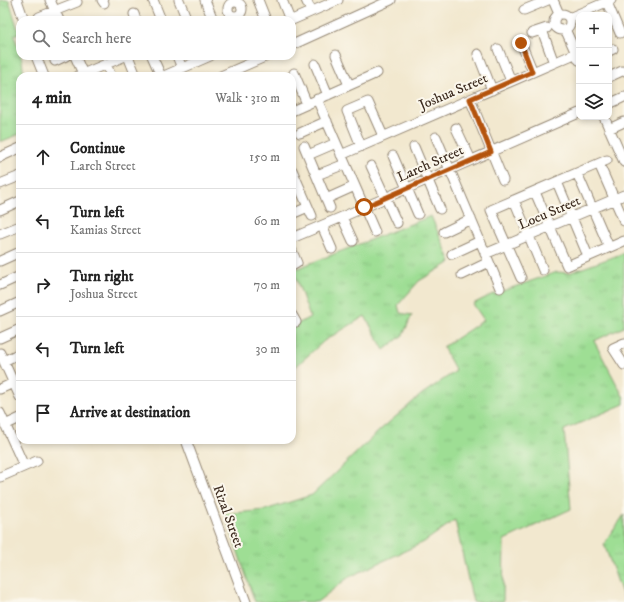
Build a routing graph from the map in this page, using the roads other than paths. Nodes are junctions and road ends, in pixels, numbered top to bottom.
1 (17, 0) edge
2 (50, 0) edge
3 (153, 0) edge
4 (179, 0) edge
5 (205, 0) edge
6 (254, 0) edge
7 (258, 0) edge
8 (282, 0) edge
9 (306, 0) edge
10 (391, 0) edge
11 (548, 0) edge
12 (553, 0) edge
13 (232, 1) edge
14 (335, 1) edge
15 (608, 1) edge
16 (77, 2) dead end
17 (242, 5) junction
18 (524, 10) dead end
19 (55, 11) junction
20 (228, 12) junction
21 (311, 12) junction
22 (588, 12) edge
23 (559, 14) junction
24 (23, 16) edge
25 (42, 16) edge
26 (57, 16) edge
27 (160, 16) edge
28 (185, 16) edge
29 (210, 16) edge
30 (218, 16) edge
31 (234, 16) edge
32 (240, 16) edge
33 (264, 16) edge
34 (289, 16) edge
35 (576, 16) edge
36 (296, 18) edge
37 (569, 18) junction
38 (554, 25) junction
39 (620, 27) edge
40 (565, 29) junction
41 (542, 30) junction
42 (532, 33) dead end
43 (296, 43) edge
44 (521, 43) dead end
45 (498, 49) dead end
46 (576, 51) edge
47 (478, 54) dead end
48 (336, 55) dead end
49 (576, 56) edge
50 (37, 60) edge
51 (76, 60) edge
52 (115, 60) edge
53 (130, 60) edge
54 (154, 60) edge
55 (179, 60) edge
56 (199, 60) edge
57 (252, 60) edge
58 (554, 62) junction
59 (106, 64) junction
60 (315, 64) dead end
61 (182, 68) junction
62 (622, 71) dead end
63 (39, 72) edge
64 (81, 72) edge
65 (89, 72) edge
66 (109, 72) edge
67 (134, 72) edge
68 (159, 72) edge
69 (173, 72) edge
70 (229, 72) edge
71 (532, 72) junction
72 (377, 73) dead end
73 (612, 76) edge
74 (296, 78) edge
75 (511, 81) junction
76 (349, 85) junction
77 (492, 90) junction
78 (328, 95) junction
79 (624, 97) edge
80 (470, 99) junction
81 (317, 100) junction
82 (612, 103) edge
83 (307, 104) junction
84 (296, 109) edge
85 (576, 114) edge
86 (605, 120) edge
87 (327, 121) junction
88 (624, 122) edge
89 (456, 128) dead end
90 (609, 129) junction
91 (300, 133) dead end
92 (383, 136) junction
93 (436, 137) dead end
94 (336, 143) junction
95 (304, 146) dead end
96 (362, 146) junction
97 (414, 147) dead end
98 (621, 149) edge
99 (16, 150) edge
100 (491, 152) junction
101 (308, 155) junction
102 (341, 155) junction
103 (393, 156) dead end
104 (0, 157) edge
105 (471, 160) junction
106 (624, 162) edge
107 (345, 164) junction
108 (371, 166) dead end
109 (450, 170) junction
110 (578, 173) junction
111 (316, 175) junction
112 (16, 178) edge
113 (428, 179) junction
114 (503, 180) dead end
115 (557, 182) junction
116 (0, 184) edge
117 (355, 186) junction
118 (296, 188) edge
119 (407, 188) junction
120 (535, 192) junction
121 (624, 195) edge
122 (386, 198) junction
123 (615, 199) junction
124 (514, 200) junction
125 (16, 203) edge
126 (308, 207) junction
127 (364, 207) junction
128 (593, 208) junction
129 (440, 209) dead end
130 (0, 210) edge
131 (296, 212) edge
132 (418, 214) dead end
133 (312, 216) dead end
134 (342, 217) junction
135 (572, 217) junction
136 (471, 219) junction
137 (624, 221) edge
138 (396, 223) dead end
139 (322, 226) junction
140 (550, 227) junction
141 (16, 228) edge
142 (375, 232) dead end
143 (444, 232) dead end
144 (0, 234) edge
145 (296, 236) edge
146 (529, 236) junction
147 (353, 241) dead end
148 (480, 241) junction
149 (624, 241) edge
150 (506, 245) junction
151 (609, 247) junction
152 (332, 250) dead end
153 (16, 254) edge
154 (452, 254) dead end
155 (588, 256) junction
156 (487, 258) junction
157 (0, 261) edge
158 (543, 270) dead end
159 (462, 275) dead end
160 (16, 278) edge
161 (521, 278) dead end
162 (0, 285) edge
163 (500, 288) dead end
164 (16, 304) edge
165 (0, 311) edge
166 (16, 331) edge
167 (0, 338) edge
168 (624, 343) edge
169 (16, 354) edge
170 (2, 357) edge
171 (624, 365) edge
172 (16, 380) edge
173 (16, 382) edge
174 (0, 389) edge
175 (0, 413) edge
176 (16, 420) edge
177 (5, 424) junction
178 (187, 444) edge
179 (37, 461) dead end
180 (24, 466) junction
181 (1, 474) edge
182 (246, 602) edge

1 - 24 street
2 - 19 street
3 - 27 street
4 - 28 street
5 - 29 street
6 - 17 street
7 - 33 street
8 - 34 street
9 - 21 street
10 - 43 street
11 - 18 street
12 - 23 street
13 - 17 street
13 - 20 street
14 - 21 street
15 - 22 street
15 - 39 street
16 - 19 street
17 - 32 street
19 - 25 street
19 - 26 street
20 - 30 street
20 - 31 street
21 - 36 street
23 - 37 street
23 - 38 street
35 - 37 street
37 - 40 street
38 - 40 street
38 - 41 street
40 - 46 street
41 - 42 street
41 - 58 street
44 - 71 street
45 - 75 street
47 - 77 street
48 - 76 street
49 - 58 street, Joshua Street
50 - 63 street
51 - 64 street
52 - 59 street
53 - 67 street
54 - 68 street
55 - 61 street
56 - 61 street
57 - 70 street
58 - 71 street, Joshua Street
59 - 65 street
59 - 66 street
60 - 78 street
61 - 69 street
62 - 73 street
71 - 75 street, Joshua Street
72 - 76 street
74 - 83 street
75 - 77 street, Joshua Street
76 - 78 street
77 - 80 street, Joshua Street
78 - 81 street
79 - 82 street
80 - 92 street, Joshua Street
80 - 100 street
81 - 83 street
81 - 87 street
83 - 84 street
85 - 100 street, Larch Street
86 - 90 street
87 - 91 street
87 - 94 street
88 - 90 street
89 - 105 street
90 - 98 street
92 - 96 street, Joshua Street
92 - 96 street
93 - 109 street
94 - 101 street
94 - 102 street
95 - 101 street
96 - 102 street, Joshua Street
97 - 113 street
98 - 106 street
99 - 104 street
100 - 105 street, Larch Street
100 - 114 street
101 - 111 street
102 - 107 street
103 - 119 street
105 - 109 street, Larch Street
107 - 111 street
107 - 117 street
108 - 122 street
109 - 113 street, Larch Street
109 - 136 street
110 - 115 street
110 - 123 street
110 - 128 street
111 - 117 street
112 - 116 street
113 - 119 street, Larch Street
113 - 129 street
115 - 120 street
115 - 135 street
117 - 127 street
118 - 126 street
119 - 122 street, Larch Street
119 - 132 street
120 - 124 street
120 - 140 street
121 - 123 street, Locu Street
122 - 127 street, Larch Street
122 - 138 street
123 - 128 street, Locu Street
123 - 137 street
124 - 146 street
124 - 150 street
125 - 130 street
126 - 131 street
126 - 133 street
127 - 134 street, Larch Street
127 - 142 street
128 - 135 street, Locu Street
128 - 151 street
134 - 139 street, Larch Street
134 - 147 street
135 - 140 street, Locu Street
135 - 155 street
136 - 143 street
136 - 148 street
139 - 145 street, Larch Street
139 - 152 street
140 - 146 street, Locu Street
140 - 155 street
141 - 144 street
146 - 150 street, Locu Street
146 - 158 street
148 - 154 street
148 - 156 street
149 - 151 street
150 - 156 street, Locu Street
150 - 161 street
151 - 155 street
153 - 157 street
156 - 159 street, Locu Street
156 - 163 street
160 - 162 street
164 - 165 street
166 - 167 street
168 - 171 street
169 - 170 street
170 - 172 street
173 - 174 street
175 - 177 street
176 - 177 street
177 - 180 street
178 - 182 street, Rizal Street
179 - 180 street
180 - 181 street

